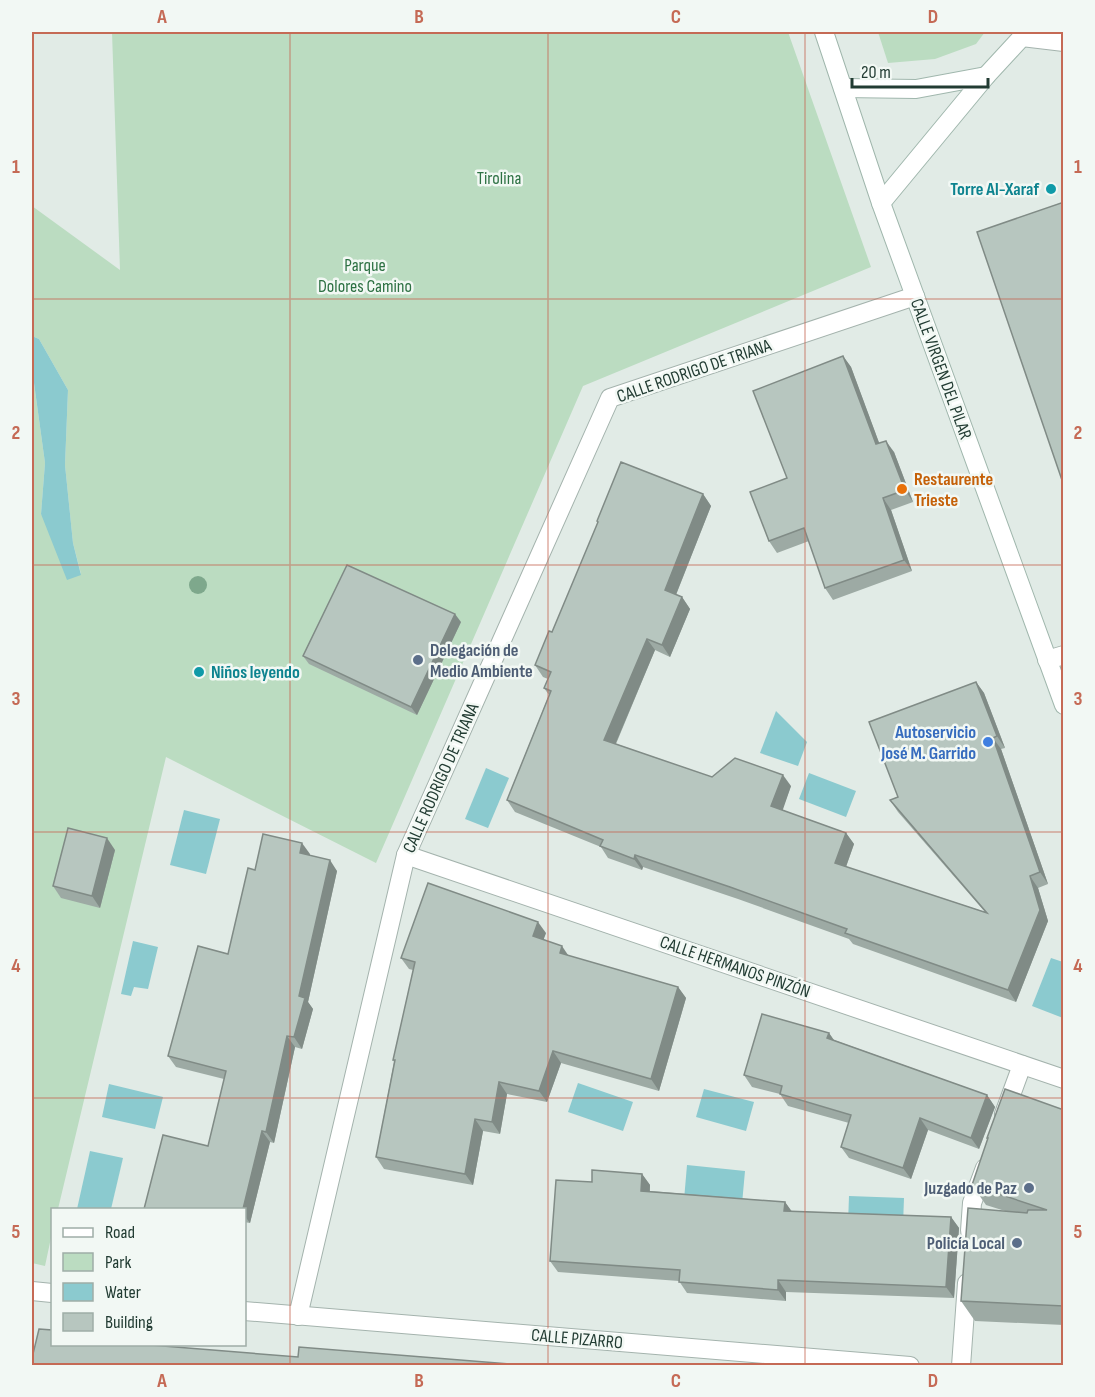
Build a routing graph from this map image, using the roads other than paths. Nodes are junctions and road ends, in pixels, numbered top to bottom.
1 (824, 32) edge
2 (1022, 34) edge
3 (1064, 42) edge
4 (986, 76) junction
5 (843, 88) junction
6 (881, 203) junction
7 (915, 296) junction
8 (1055, 658) edge
9 (1064, 705) edge
10 (406, 855) junction
11 (1022, 1065) junction
12 (1064, 1079) edge
13 (999, 1129) edge
14 (991, 1150) edge
15 (51, 1293) edge
16 (32, 1294) edge
17 (246, 1311) edge
18 (298, 1316) junction
19 (910, 1365) edge
20 (961, 1365) edge

1 - 5 street, CALLE VIRGEN DEL PILAR
2 - 3 street
2 - 4 street
4 - 5 street
4 - 6 street
5 - 6 street, CALLE VIRGEN DEL PILAR
6 - 7 street, CALLE VIRGEN DEL PILAR
7 - 8 street, CALLE VIRGEN DEL PILAR
7 - 10 street, CALLE RODRIGO DE TRIANA
8 - 9 street, CALLE VIRGEN DEL PILAR
10 - 11 street, CALLE HERMANOS PINZÓN
10 - 18 street, CALLE RODRIGO DE TRIANA
11 - 12 street, CALLE HERMANOS PINZÓN
11 - 13 street
14 - 20 street
15 - 16 street
17 - 18 street, CALLE PIZARRO
18 - 19 street, CALLE PIZARRO

